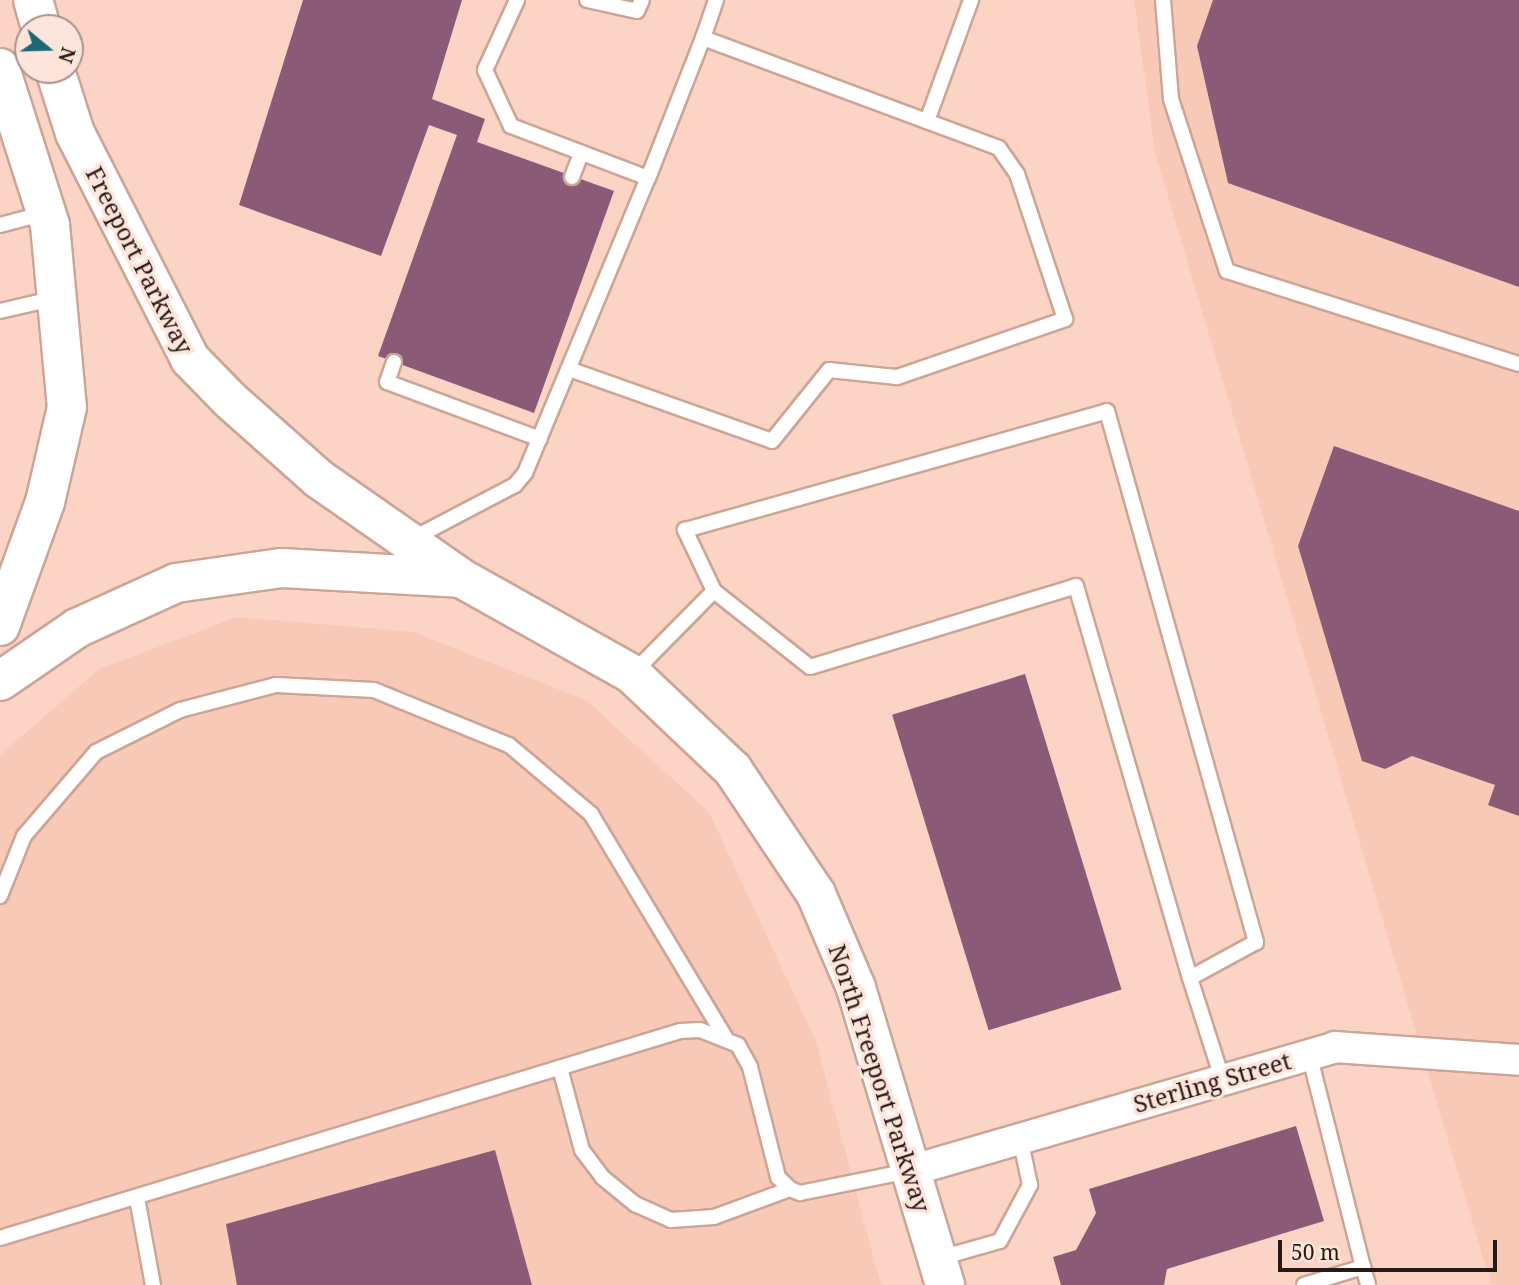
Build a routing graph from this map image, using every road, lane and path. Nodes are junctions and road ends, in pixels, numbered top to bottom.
1 (517, 0) edge
2 (587, 0) edge
3 (642, 0) edge
4 (716, 0) edge
5 (971, 0) edge
6 (1163, 0) edge
7 (703, 38) junction
8 (0, 68) edge
9 (60, 84) edge
10 (927, 121) junction
11 (581, 153) junction
12 (572, 177) dead end
13 (648, 178) junction
14 (47, 213) junction
15 (0, 225) edge
16 (60, 297) junction
17 (0, 311) edge
18 (394, 362) dead end
19 (1519, 364) edge
20 (569, 369) junction
21 (540, 439) junction
22 (407, 541) junction
23 (461, 578) junction
24 (714, 590) junction
25 (0, 626) edge
26 (632, 674) junction
27 (0, 681) edge
28 (0, 896) edge
29 (1190, 978) junction
30 (726, 1040) junction
31 (1310, 1054) junction
32 (1519, 1060) edge
33 (560, 1068) junction
34 (1222, 1078) junction
35 (1020, 1138) junction
36 (913, 1170) junction
37 (790, 1188) junction
38 (137, 1198) junction
39 (0, 1238) edge
40 (1363, 1267) junction
41 (942, 1272) edge
42 (153, 1285) edge
43 (1304, 1285) edge
44 (1368, 1285) edge

1 - 11 lane
2 - 3 lane
4 - 7 lane
5 - 10 lane
6 - 19 lane
7 - 10 lane
7 - 13 lane
8 - 14 main road
9 - 22 main road, Freeport Parkway
10 - 20 lane
11 - 12 lane
11 - 13 lane
13 - 20 lane
14 - 15 lane
14 - 16 main road
16 - 17 lane
16 - 25 main road
18 - 21 lane
20 - 21 lane
21 - 22 lane
22 - 23 main road, Freeport Parkway
23 - 26 main road, North Freeport Parkway
23 - 27 main road
24 - 26 lane
24 - 29 lane
24 - 29 lane
26 - 36 main road, North Freeport Parkway
28 - 30 lane
29 - 34 lane
30 - 33 lane
30 - 37 lane
31 - 32 street, Sterling Street
31 - 34 street, Sterling Street
31 - 40 lane
33 - 37 lane
33 - 38 lane
34 - 35 street, Sterling Street
35 - 36 street, Sterling Street
35 - 41 lane
36 - 37 lane
36 - 41 main road, North Freeport Parkway
38 - 39 lane
38 - 42 lane
40 - 43 lane
40 - 44 lane

